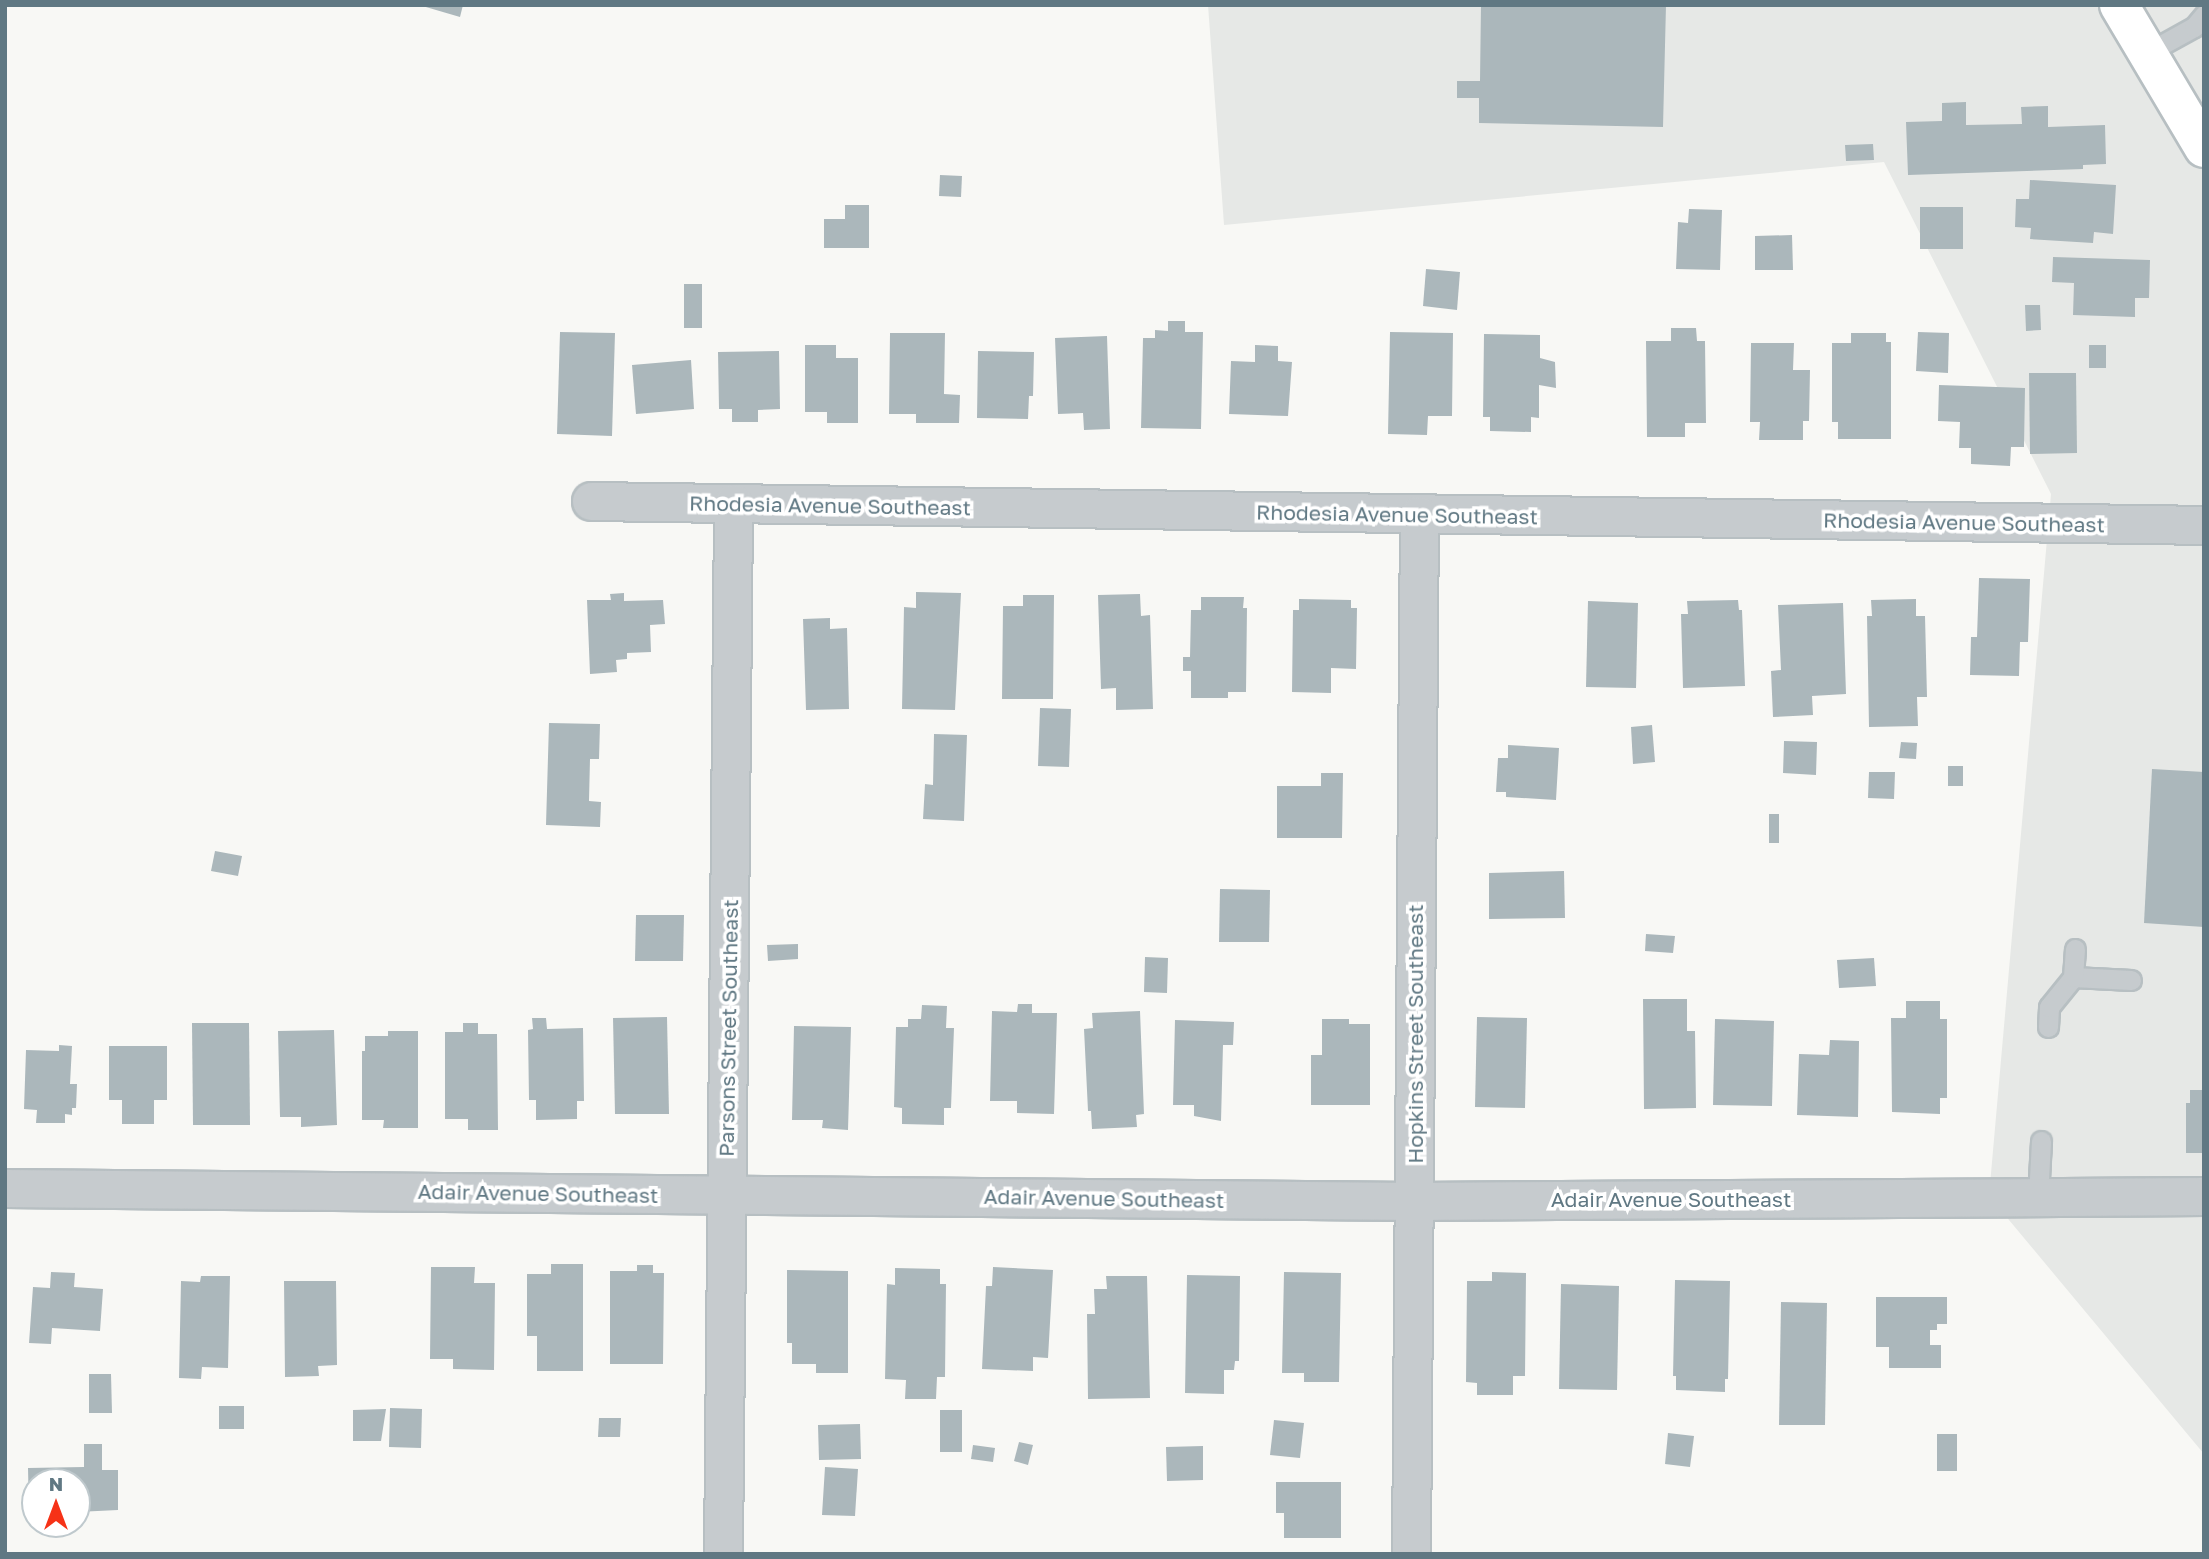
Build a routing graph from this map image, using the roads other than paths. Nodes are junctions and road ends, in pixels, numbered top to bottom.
1 (2119, 5) edge
2 (2204, 15) edge
3 (2145, 54) junction
4 (2204, 148) edge
5 (591, 501) dead end
6 (733, 503) junction
7 (1419, 514) junction
8 (2204, 525) edge
9 (2075, 949) dead end
10 (2073, 977) junction
11 (2131, 980) dead end
12 (2048, 1027) dead end
13 (2041, 1141) dead end
14 (5, 1188) edge
15 (726, 1195) junction
16 (2204, 1196) edge
17 (2038, 1197) junction
18 (1414, 1201) junction
19 (723, 1554) edge
20 (1412, 1554) edge

1 - 3 main road
2 - 3 lane
3 - 4 main road
5 - 6 street, Rhodesia Avenue Southeast
6 - 7 street, Rhodesia Avenue Southeast
6 - 15 street, Parsons Street Southeast
7 - 8 street, Rhodesia Avenue Southeast
7 - 18 street, Hopkins Street Southeast
9 - 10 lane
10 - 11 lane
10 - 12 lane
13 - 17 lane
14 - 15 street, Adair Avenue Southeast
15 - 18 street, Adair Avenue Southeast
15 - 19 street, Parsons Street Southeast
16 - 17 street, Adair Avenue Southeast
17 - 18 street, Adair Avenue Southeast
18 - 20 street, Hopkins Street Southeast

